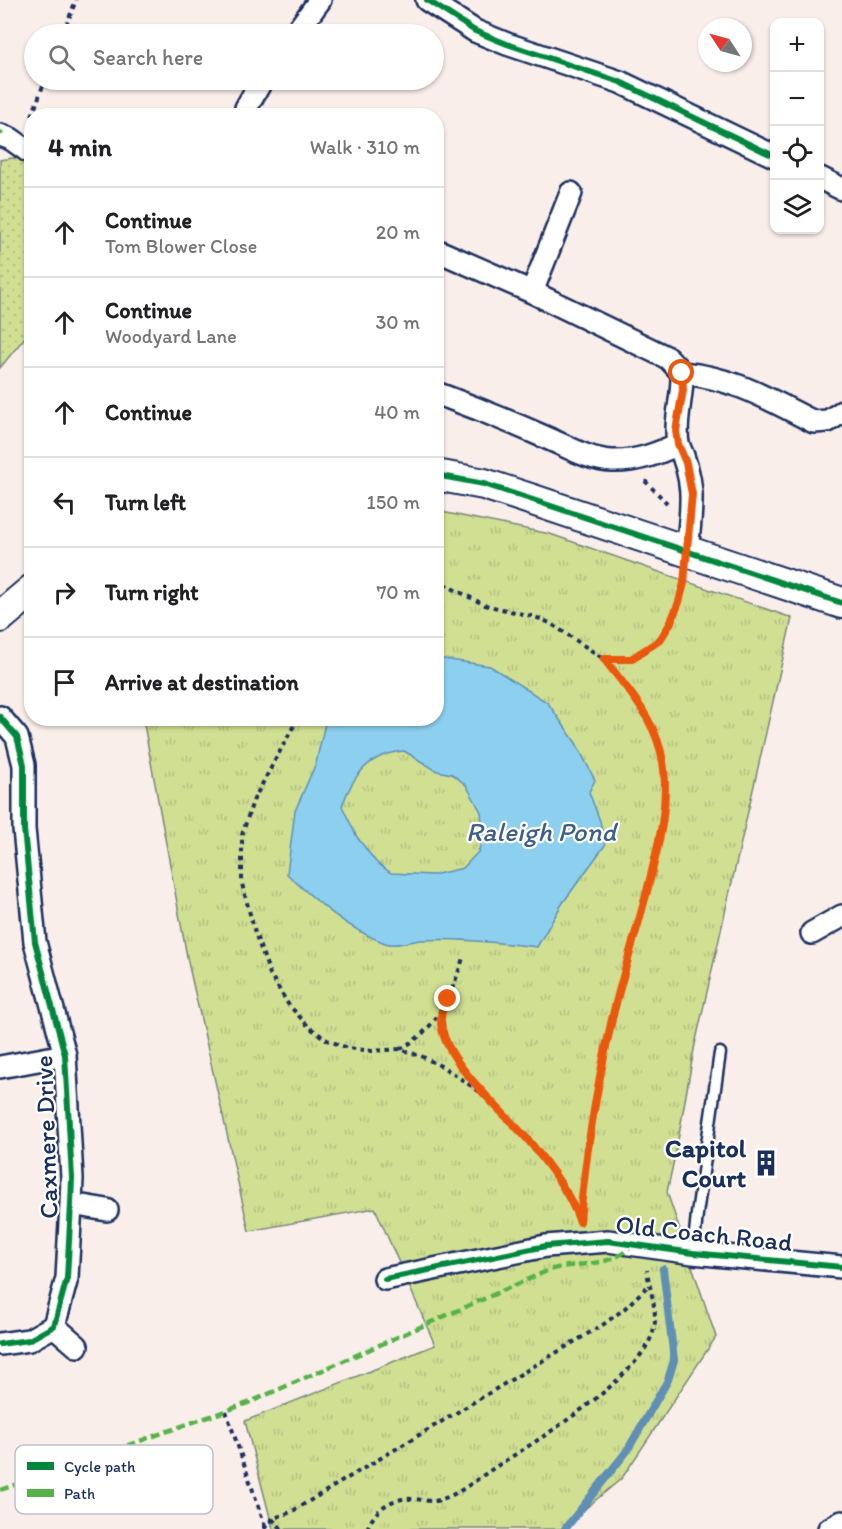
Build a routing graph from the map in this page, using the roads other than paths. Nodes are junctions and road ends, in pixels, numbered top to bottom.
1 (320, 0) edge
2 (427, 0) edge
3 (302, 24) edge
4 (256, 90) edge
5 (246, 108) edge
6 (1, 135) edge
7 (24, 148) edge
8 (770, 154) edge
9 (823, 180) edge
10 (842, 189) edge
11 (572, 193) dead end
12 (444, 254) edge
13 (532, 292) junction
14 (682, 373) junction
15 (444, 396) edge
16 (842, 412) edge
17 (678, 444) junction
18 (444, 476) edge
19 (687, 552) junction
20 (24, 597) edge
21 (842, 603) edge
22 (0, 617) edge
23 (0, 717) edge
24 (842, 916) edge
25 (813, 933) dead end
26 (720, 1053) dead end
27 (65, 1055) junction
28 (0, 1067) edge
29 (71, 1204) junction
30 (106, 1210) dead end
31 (693, 1253) junction
32 (842, 1267) edge
33 (385, 1279) dead end
34 (54, 1326) junction
35 (0, 1344) edge
36 (77, 1346) dead end
37 (842, 1522) edge
38 (829, 1529) edge

1 - 3 street
2 - 8 street
4 - 5 street
6 - 7 street
9 - 10 street
11 - 13 street
12 - 13 street
13 - 14 street
14 - 16 street
14 - 17 street
15 - 17 street
17 - 19 street
18 - 19 street
19 - 21 street
20 - 22 street
23 - 27 street, Caxmere Drive
24 - 25 street
26 - 31 lane
27 - 28 street, Caxmere Drive
27 - 29 street, Caxmere Drive
29 - 30 street, Caxmere Drive
29 - 34 street, Caxmere Drive
31 - 32 street, Old Coach Road
31 - 33 street, Old Coach Road
34 - 35 street
34 - 36 street
37 - 38 street

